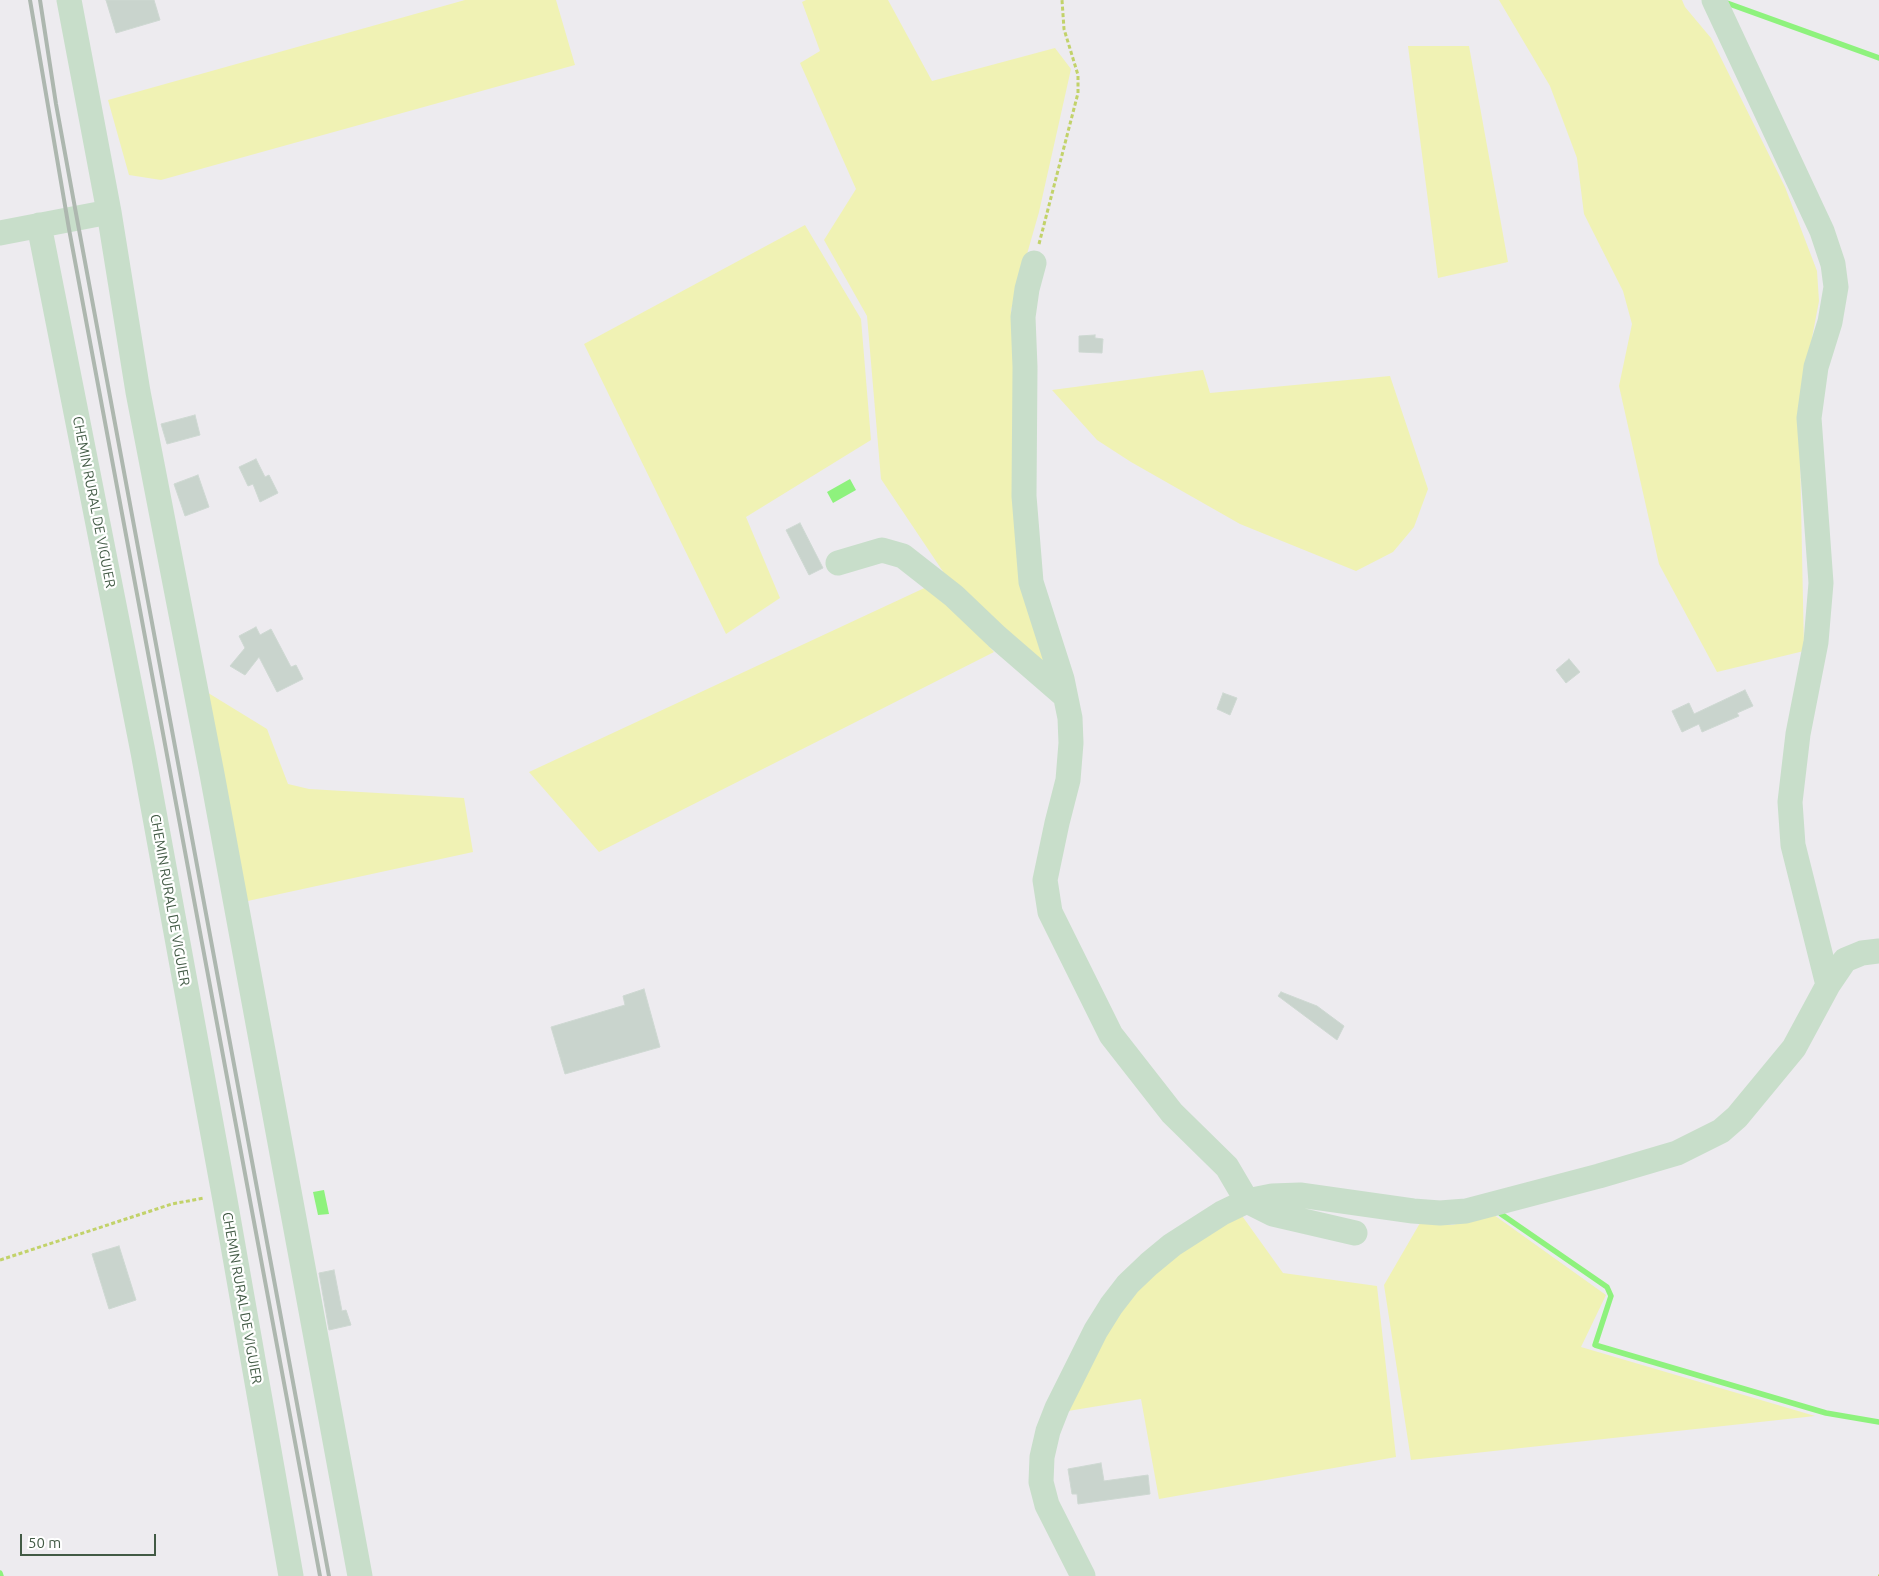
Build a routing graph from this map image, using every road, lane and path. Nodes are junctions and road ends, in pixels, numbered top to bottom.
1 (69, 0) edge
2 (1062, 0) edge
3 (1714, 0) edge
4 (109, 212) junction
5 (39, 225) junction
6 (0, 234) edge
7 (1034, 263) joint
8 (838, 563) dead end
9 (1064, 694) junction
10 (1879, 951) edge
11 (1828, 985) junction
12 (225, 1200) junction
13 (1247, 1201) junction
14 (1355, 1233) dead end
15 (0, 1260) edge
16 (291, 1576) edge
17 (360, 1576) edge
18 (1083, 1576) edge

1 - 4 street
2 - 7 path
3 - 11 street
4 - 5 street
4 - 17 street
5 - 6 street
5 - 12 street, CHEMIN RURAL DE VIGUIER
7 - 9 street
8 - 9 street
9 - 13 street
10 - 11 street
11 - 13 street
12 - 15 path
12 - 16 street, CHEMIN RURAL DE VIGUIER
13 - 14 street
13 - 18 street

